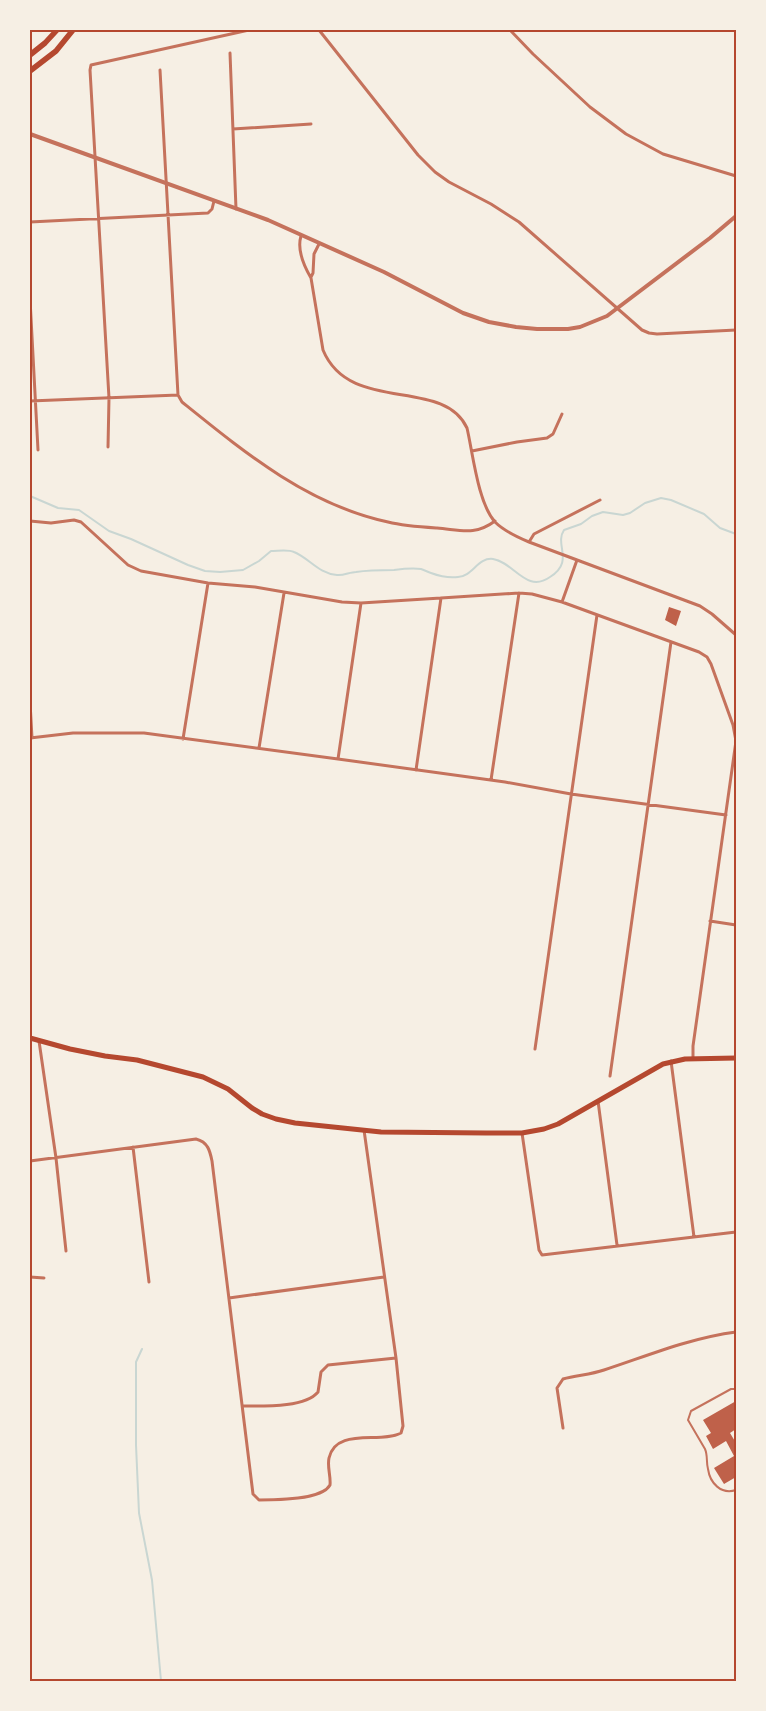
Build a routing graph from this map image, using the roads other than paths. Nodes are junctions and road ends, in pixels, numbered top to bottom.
1 (58, 30) edge
2 (73, 30) edge
3 (249, 30) edge
4 (319, 30) edge
5 (510, 30) edge
6 (230, 53) dead end
7 (30, 54) edge
8 (160, 70) dead end
9 (30, 71) edge
10 (311, 124) dead end
11 (233, 129) junction
12 (30, 134) edge
13 (95, 158) junction
14 (736, 176) edge
15 (167, 183) junction
16 (214, 201) junction
17 (236, 209) junction
18 (168, 216) junction
19 (736, 216) edge
20 (98, 219) junction
21 (30, 222) edge
22 (301, 236) junction
23 (319, 244) junction
24 (311, 278) junction
25 (30, 299) edge
26 (618, 309) junction
27 (736, 330) edge
28 (178, 395) junction
29 (109, 398) junction
30 (30, 401) edge
31 (36, 401) junction
32 (562, 414) dead end
33 (108, 447) dead end
34 (38, 450) dead end
35 (472, 451) junction
36 (600, 500) dead end
37 (30, 521) edge
38 (495, 521) junction
39 (529, 542) junction
40 (577, 560) junction
41 (208, 583) junction
42 (284, 593) junction
43 (519, 593) junction
44 (442, 598) junction
45 (562, 602) junction
46 (361, 603) junction
47 (597, 615) junction
48 (736, 635) edge
49 (670, 642) junction
50 (30, 702) edge
51 (735, 731) edge
52 (31, 738) edge
53 (183, 739) junction
54 (259, 748) junction
55 (338, 758) junction
56 (416, 770) junction
57 (490, 780) junction
58 (571, 794) junction
59 (647, 804) junction
60 (726, 815) junction
61 (710, 921) junction
62 (736, 925) edge
63 (30, 1038) edge
64 (39, 1040) junction
65 (535, 1049) dead end
66 (736, 1058) edge
67 (693, 1059) junction
68 (671, 1061) junction
69 (610, 1076) dead end
70 (598, 1101) junction
71 (364, 1130) junction
72 (522, 1133) junction
73 (133, 1147) junction
74 (56, 1158) junction
75 (30, 1161) edge
76 (736, 1232) edge
77 (694, 1237) junction
78 (617, 1245) junction
79 (66, 1251) dead end
80 (30, 1277) edge
81 (384, 1277) junction
82 (44, 1278) dead end
83 (149, 1282) dead end
84 (229, 1298) junction
85 (736, 1332) edge
86 (396, 1358) junction
87 (736, 1389) edge
88 (243, 1406) junction
89 (563, 1428) dead end
90 (736, 1490) edge

1 - 7 highway
2 - 9 highway
3 - 13 street
4 - 26 street
5 - 14 street
6 - 11 street
8 - 15 street
10 - 11 street
11 - 17 street
12 - 13 street
13 - 15 street
13 - 20 street
15 - 16 street
15 - 18 street
16 - 17 street
16 - 18 street
17 - 22 street
18 - 20 street
18 - 28 street
19 - 26 street
20 - 21 street
20 - 29 street
22 - 23 street
22 - 24 street
23 - 24 street
23 - 26 street
24 - 35 street
25 - 31 street
26 - 27 street
28 - 29 street
28 - 38 street
29 - 31 street
29 - 33 street
30 - 31 street
31 - 34 street
32 - 35 street
35 - 38 street
36 - 39 street
37 - 41 street
38 - 39 street
39 - 40 street
40 - 45 street
40 - 48 street
41 - 42 street
41 - 53 street
42 - 46 street
42 - 54 street
43 - 44 street
43 - 45 street
43 - 57 street
44 - 46 street
44 - 56 street
45 - 47 street
46 - 55 street
47 - 49 street
47 - 58 street
49 - 51 street
49 - 59 street
50 - 52 street
51 - 60 street
52 - 53 street
53 - 54 street
54 - 55 street
55 - 56 street
56 - 57 street
57 - 58 street
58 - 59 street
58 - 65 street
59 - 60 street
59 - 69 street
60 - 61 street
61 - 62 street
61 - 67 street
63 - 64 main road
64 - 71 main road
64 - 74 street
66 - 67 main road
67 - 68 main road
68 - 70 main road
68 - 77 street
70 - 72 main road
70 - 78 street
71 - 72 main road
71 - 81 street
72 - 78 street
73 - 74 street
73 - 83 street
73 - 84 street
74 - 75 street
74 - 79 street
76 - 77 street
77 - 78 street
80 - 82 street
81 - 84 street
81 - 86 street
84 - 88 street
85 - 89 street
86 - 88 street
86 - 88 street
87 - 90 lane

